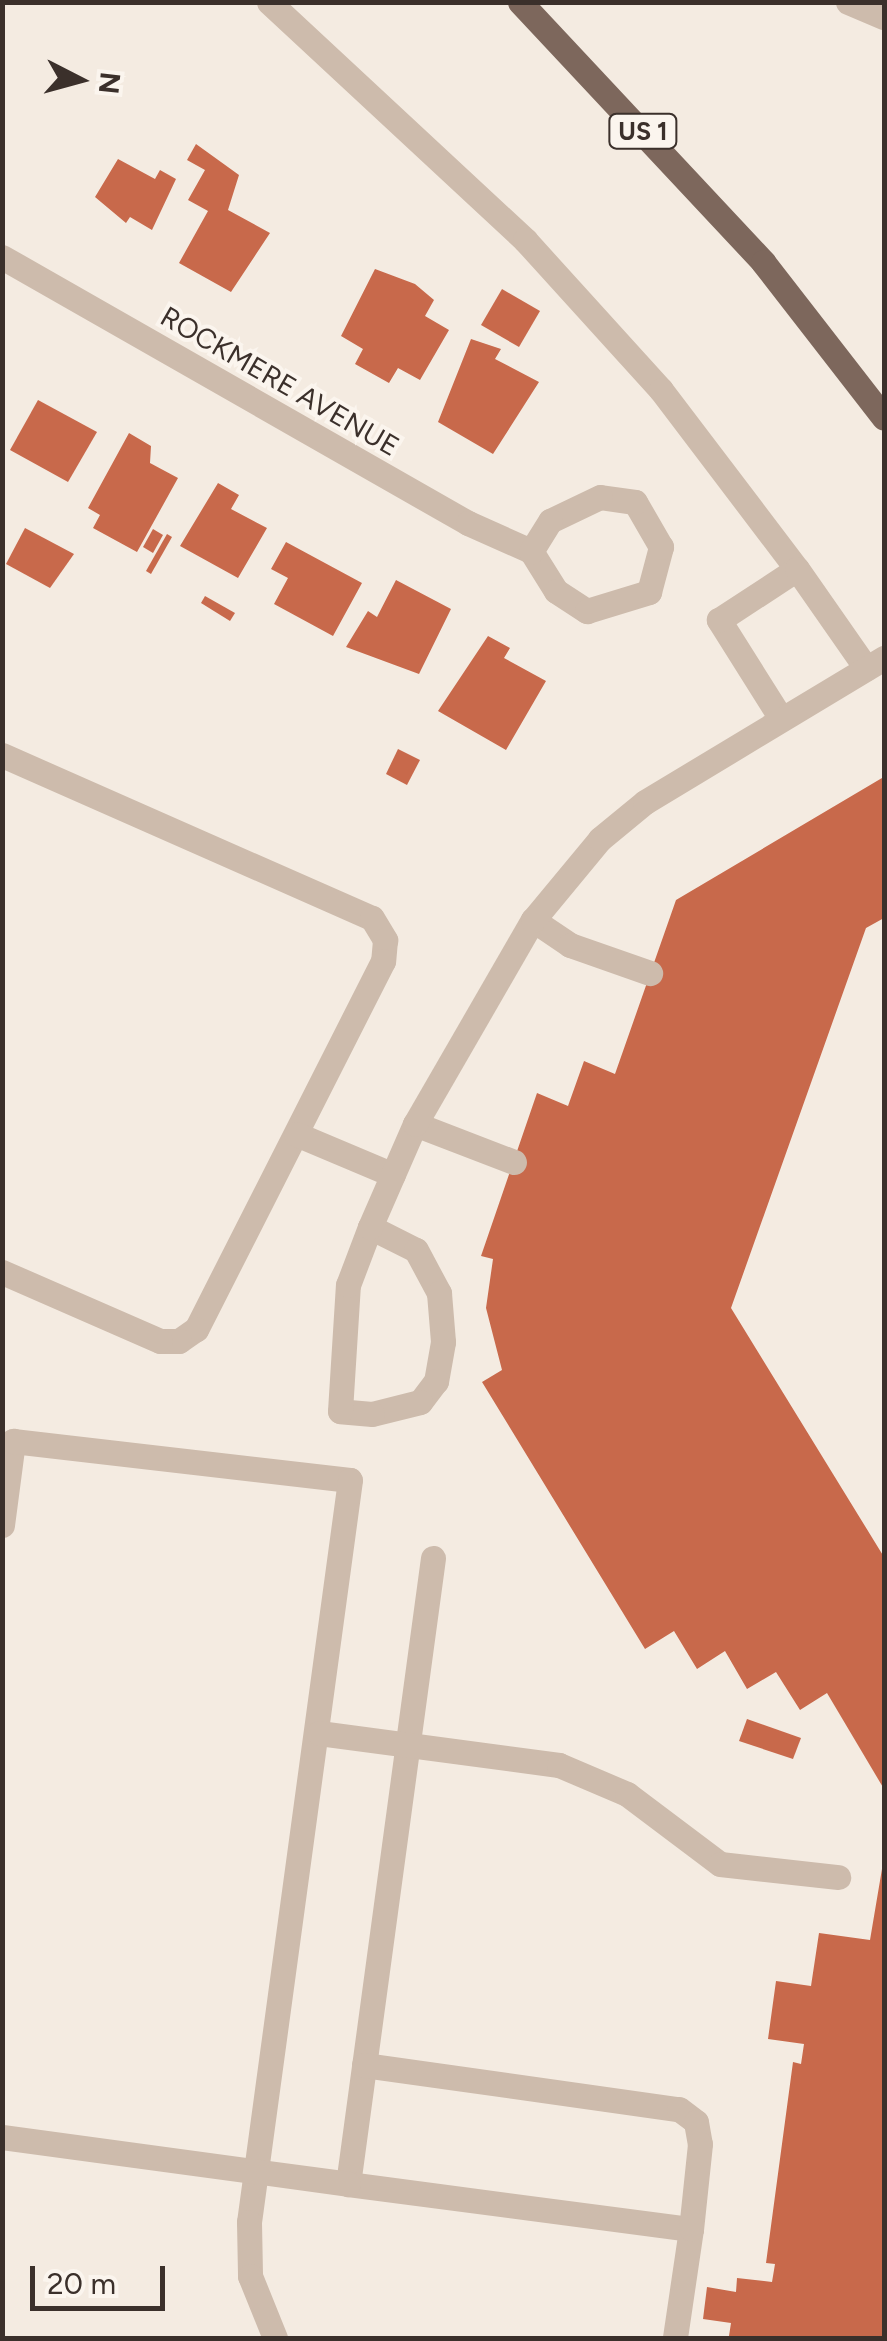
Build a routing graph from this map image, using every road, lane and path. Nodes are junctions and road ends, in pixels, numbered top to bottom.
1 (269, 2) edge
2 (520, 2) edge
3 (848, 2) edge
4 (884, 18) edge
5 (2, 257) edge
6 (884, 418) edge
7 (531, 551) junction
8 (797, 569) junction
9 (875, 662) edge
10 (780, 717) junction
11 (2, 755) edge
12 (533, 920) junction
13 (650, 973) dead end
14 (416, 1124) junction
15 (296, 1134) junction
16 (514, 1162) dead end
17 (393, 1176) junction
18 (370, 1227) junction
19 (2, 1272) edge
20 (2, 1525) edge
21 (433, 1558) dead end
22 (318, 1732) junction
23 (408, 1744) junction
24 (838, 1877) dead end
25 (364, 2065) junction
26 (2, 2137) edge
27 (255, 2172) junction
28 (348, 2184) junction
29 (691, 2229) junction
30 (274, 2338) edge
31 (675, 2338) edge

1 - 8 street
2 - 6 main road, US 1
3 - 4 street
5 - 7 street, ROCKMERE AVENUE
7 - 7 street
8 - 9 street
8 - 10 street
9 - 10 street
10 - 12 street
11 - 15 street
12 - 13 street
12 - 14 street
14 - 16 street
14 - 17 street
15 - 17 street
15 - 19 street
17 - 18 street
18 - 18 street
20 - 22 street
21 - 23 street
22 - 23 street
22 - 27 street
23 - 24 street
23 - 25 street
25 - 28 street
25 - 29 street
26 - 27 street
27 - 28 street
27 - 30 street
28 - 29 street
29 - 31 street

